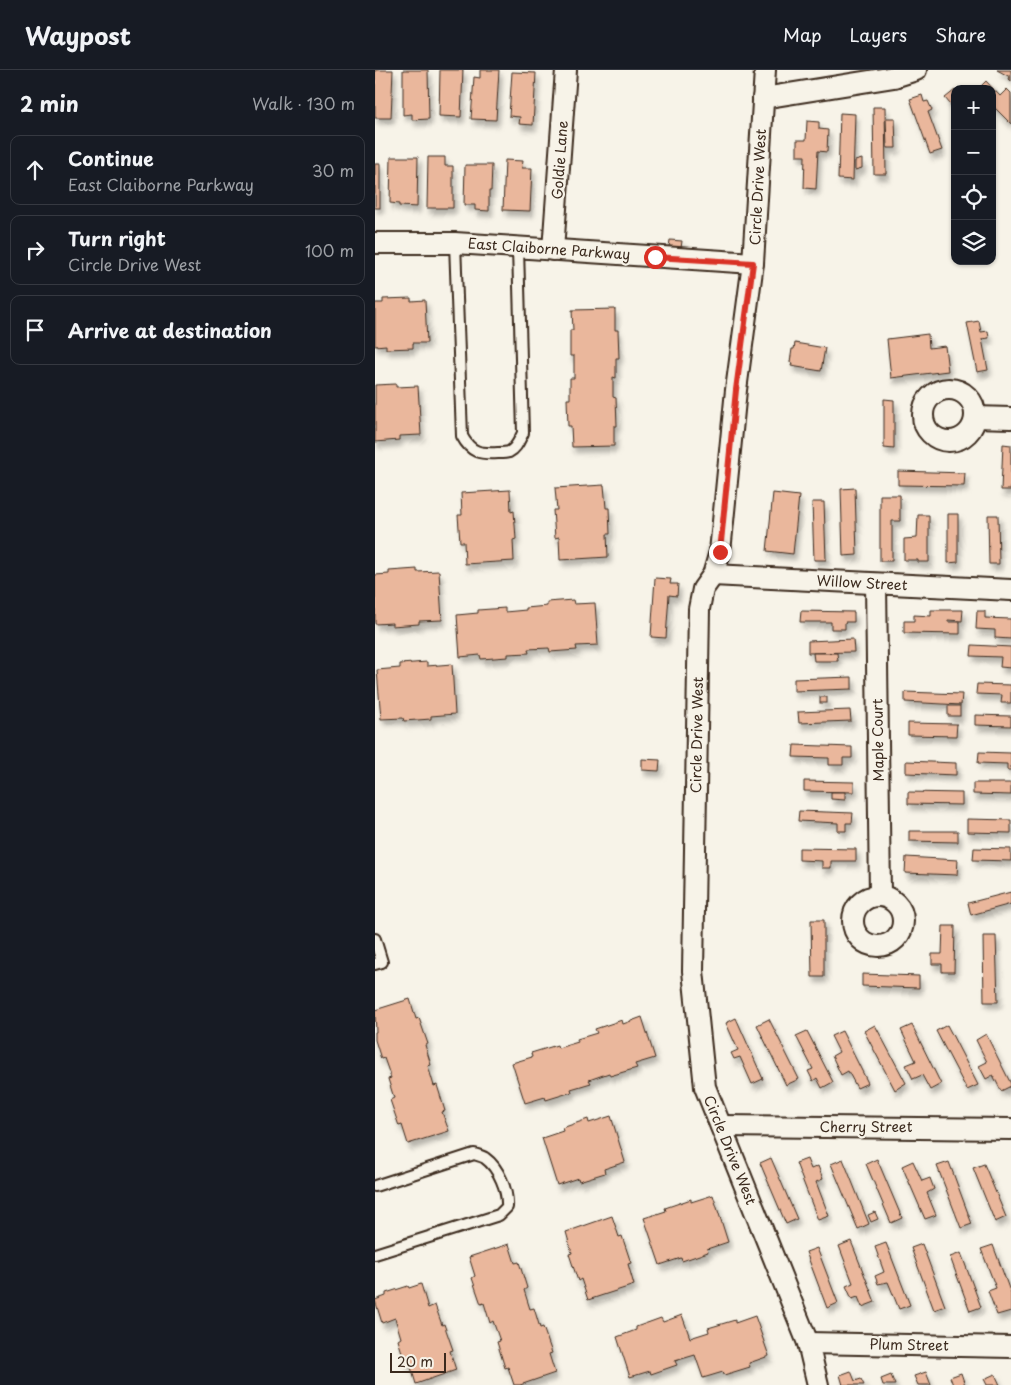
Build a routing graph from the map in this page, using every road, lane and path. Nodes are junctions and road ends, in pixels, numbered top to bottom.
1 (566, 70) edge
2 (765, 70) edge
3 (917, 70) edge
4 (763, 98) junction
5 (375, 243) edge
6 (455, 243) junction
7 (518, 248) junction
8 (553, 250) junction
9 (753, 263) junction
10 (975, 417) dead end
11 (1011, 418) edge
12 (713, 575) junction
13 (876, 584) junction
14 (1011, 590) edge
15 (880, 895) dead end
16 (375, 939) edge
17 (375, 964) edge
18 (721, 1126) junction
19 (1011, 1129) edge
20 (375, 1186) edge
21 (375, 1254) edge
22 (808, 1342) junction
23 (1011, 1347) edge
24 (818, 1385) edge

1 - 8 street, Goldie Lane
2 - 4 street, Circle Drive West
3 - 4 street
4 - 9 street, Circle Drive West
5 - 6 street, East Claiborne Parkway
6 - 7 street, East Claiborne Parkway
6 - 7 lane
7 - 8 street, East Claiborne Parkway
8 - 9 street, East Claiborne Parkway
9 - 12 street, Circle Drive West
10 - 11 street
12 - 13 street, Willow Street
12 - 18 street, Circle Drive West
13 - 14 street, Willow Street
13 - 15 street, Maple Court
16 - 17 lane
18 - 19 street, Cherry Street
18 - 22 street, Circle Drive West
20 - 21 lane
22 - 23 street, Plum Street
22 - 24 street, Circle Drive West

